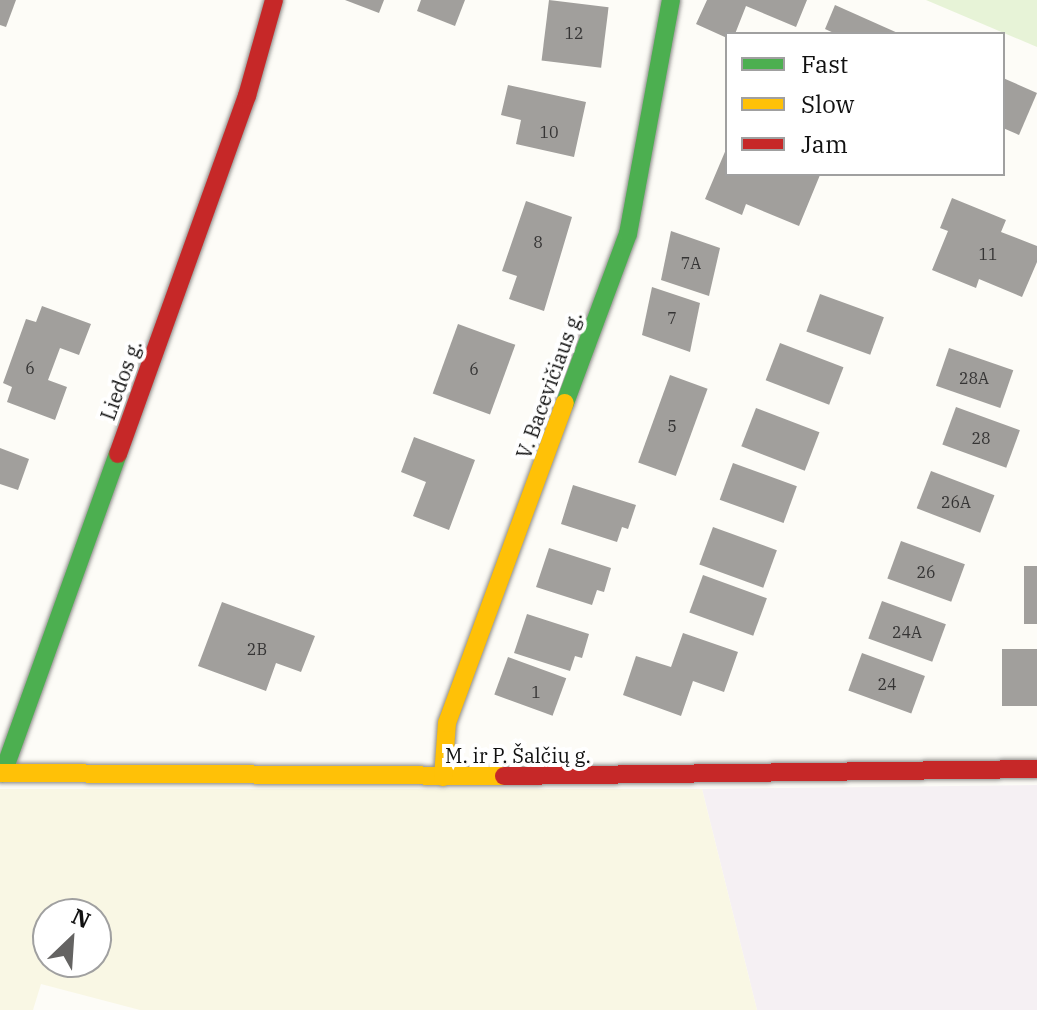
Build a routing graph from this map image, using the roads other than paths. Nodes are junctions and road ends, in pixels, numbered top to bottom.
1 (274, 0) edge
2 (671, 0) edge
3 (1037, 769) edge
4 (1, 773) edge
5 (443, 777) junction

1 - 4 street, Liedos g.
2 - 5 street, V. Bacevičiaus g.
3 - 5 street, M. ir P. Šalčių g.
4 - 5 street, M. ir P. Šalčių g.

